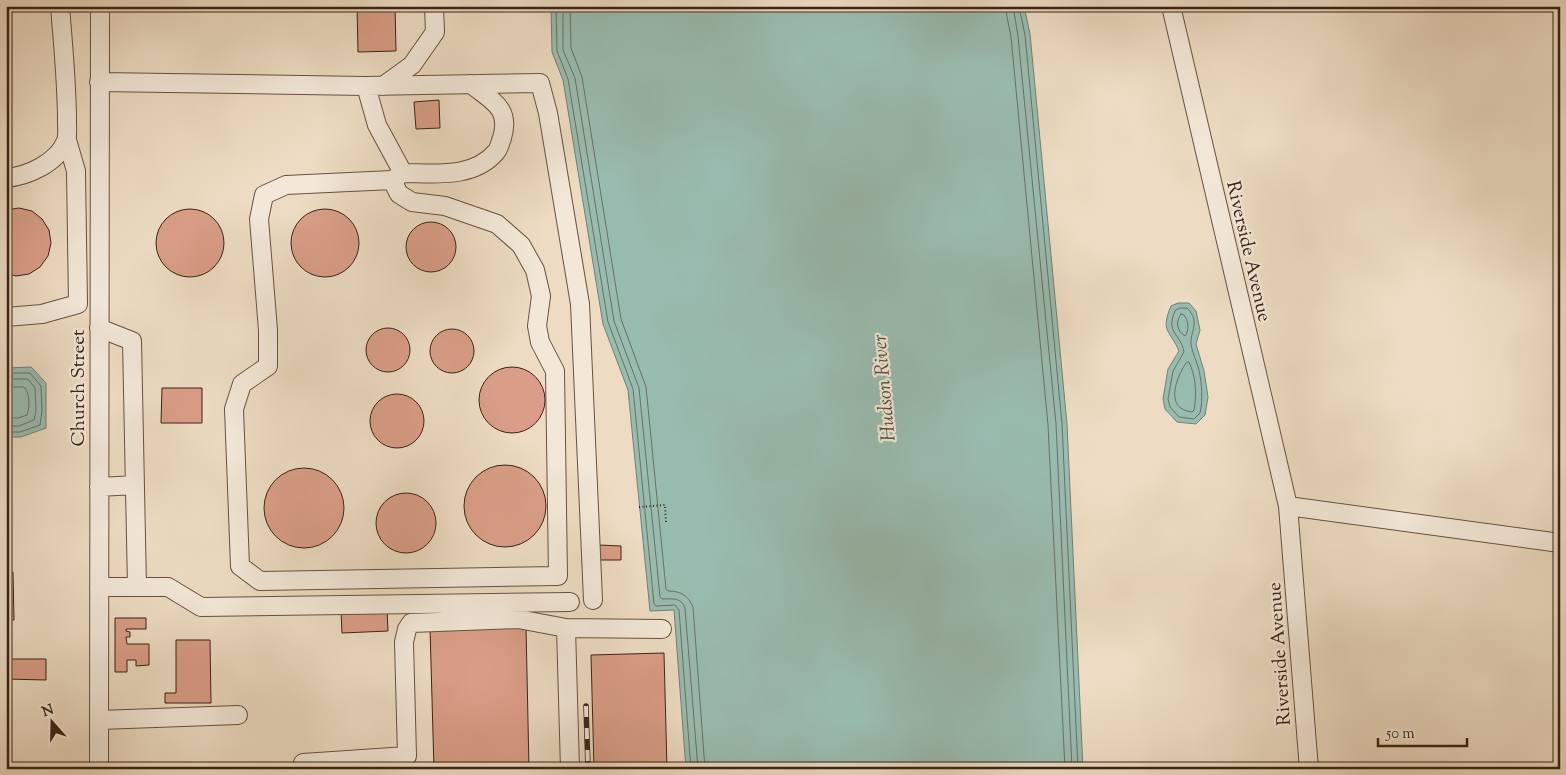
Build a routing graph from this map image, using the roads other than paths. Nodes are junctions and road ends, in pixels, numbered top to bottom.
1 (60, 6) edge
2 (100, 6) edge
3 (434, 6) edge
4 (1171, 6) edge
5 (99, 82) junction
6 (472, 84) junction
7 (374, 86) junction
8 (67, 140) junction
9 (397, 177) junction
10 (6, 178) edge
11 (6, 317) edge
12 (99, 328) junction
13 (135, 484) junction
14 (99, 487) junction
15 (1288, 506) junction
16 (1560, 543) edge
17 (99, 587) junction
18 (137, 587) junction
19 (593, 600) dead end
20 (570, 602) dead end
21 (566, 628) junction
22 (662, 629) dead end
23 (238, 715) dead end
24 (100, 720) junction
25 (303, 764) dead end
26 (99, 769) edge
27 (570, 769) edge
28 (1309, 769) edge

1 - 8 street
2 - 5 street, Church Street
3 - 7 street
4 - 15 street, Riverside Avenue
5 - 7 street
5 - 12 street, Church Street
6 - 7 street
6 - 9 street
6 - 19 street
7 - 9 street
8 - 10 street
8 - 11 street
9 - 9 street
12 - 13 street
12 - 14 street, Church Street
13 - 14 street
13 - 18 street
14 - 17 street, Church Street
15 - 16 street
15 - 28 street, Riverside Avenue
17 - 18 street
17 - 24 street, Church Street
18 - 20 street
21 - 22 street
21 - 25 street
21 - 27 street
23 - 24 street
24 - 26 street, Church Street

